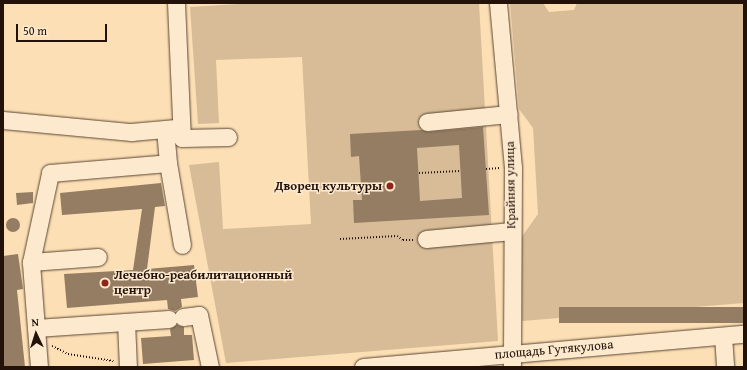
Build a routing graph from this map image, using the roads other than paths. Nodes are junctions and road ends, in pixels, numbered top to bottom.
1 (176, 3) edge
2 (498, 3) edge
3 (508, 114) junction
4 (3, 120) edge
5 (427, 122) dead end
6 (174, 128) junction
7 (228, 137) dead end
8 (168, 163) junction
9 (512, 231) junction
10 (426, 239) road end
11 (182, 245) dead end
12 (98, 257) dead end
13 (31, 262) junction
14 (126, 322) junction
15 (37, 333) junction
16 (744, 334) edge
17 (723, 336) junction
18 (511, 360) edge
19 (430, 364) edge
20 (128, 365) edge
21 (39, 367) edge
22 (210, 367) edge
23 (363, 367) edge
24 (725, 367) edge

1 - 6 street
2 - 3 street, Крайняя улица
3 - 5 street
3 - 9 street, Крайняя улица
4 - 6 street
6 - 7 street
6 - 8 street
8 - 11 street
8 - 13 street
9 - 10 street
9 - 18 street, Крайняя улица
12 - 13 street
13 - 15 street
14 - 15 street
14 - 20 street
14 - 22 street
15 - 21 street
16 - 17 street, площадь Гутякулова
17 - 18 street, площадь Гутякулова
17 - 24 street
18 - 19 street, площадь Гутякулова
19 - 23 street, площадь Гутякулова

